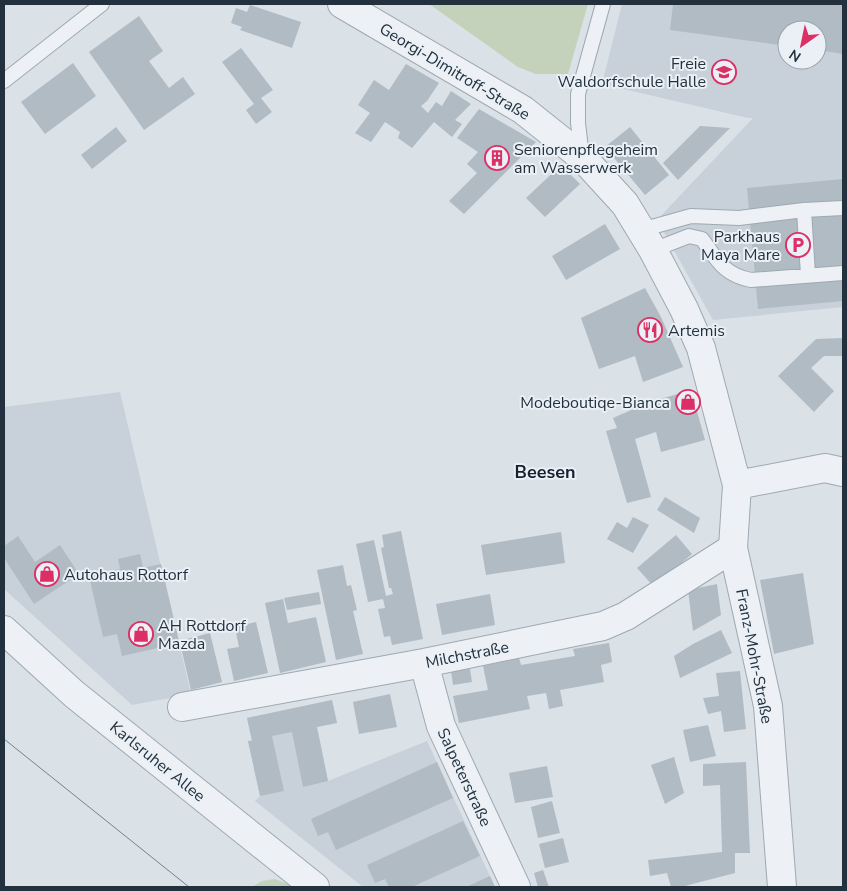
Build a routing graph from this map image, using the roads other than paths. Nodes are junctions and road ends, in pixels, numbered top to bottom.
1 (102, 4) edge
2 (342, 4) edge
3 (603, 4) edge
4 (4, 81) edge
5 (582, 158) junction
6 (843, 208) edge
7 (804, 210) junction
8 (647, 240) junction
9 (843, 273) edge
10 (808, 275) junction
11 (843, 472) edge
12 (737, 485) junction
13 (733, 548) junction
14 (4, 630) edge
15 (424, 663) junction
16 (182, 707) dead end
17 (316, 887) edge
18 (516, 887) edge
19 (782, 887) edge

1 - 4 lane
2 - 5 street, Georgi-Dimitroff-Straße
3 - 5 lane
5 - 8 street, Georgi-Dimitroff-Straße
6 - 7 lane
7 - 8 lane
7 - 10 lane
8 - 10 lane
8 - 12 street, Georgi-Dimitroff-Straße
9 - 10 lane
11 - 12 street
12 - 13 street, Franz-Mohr-Straße
13 - 15 street, Milchstraße
13 - 19 street, Franz-Mohr-Straße
14 - 17 street, Karlsruher Allee
15 - 16 street, Milchstraße
15 - 18 street, Salpeterstraße

